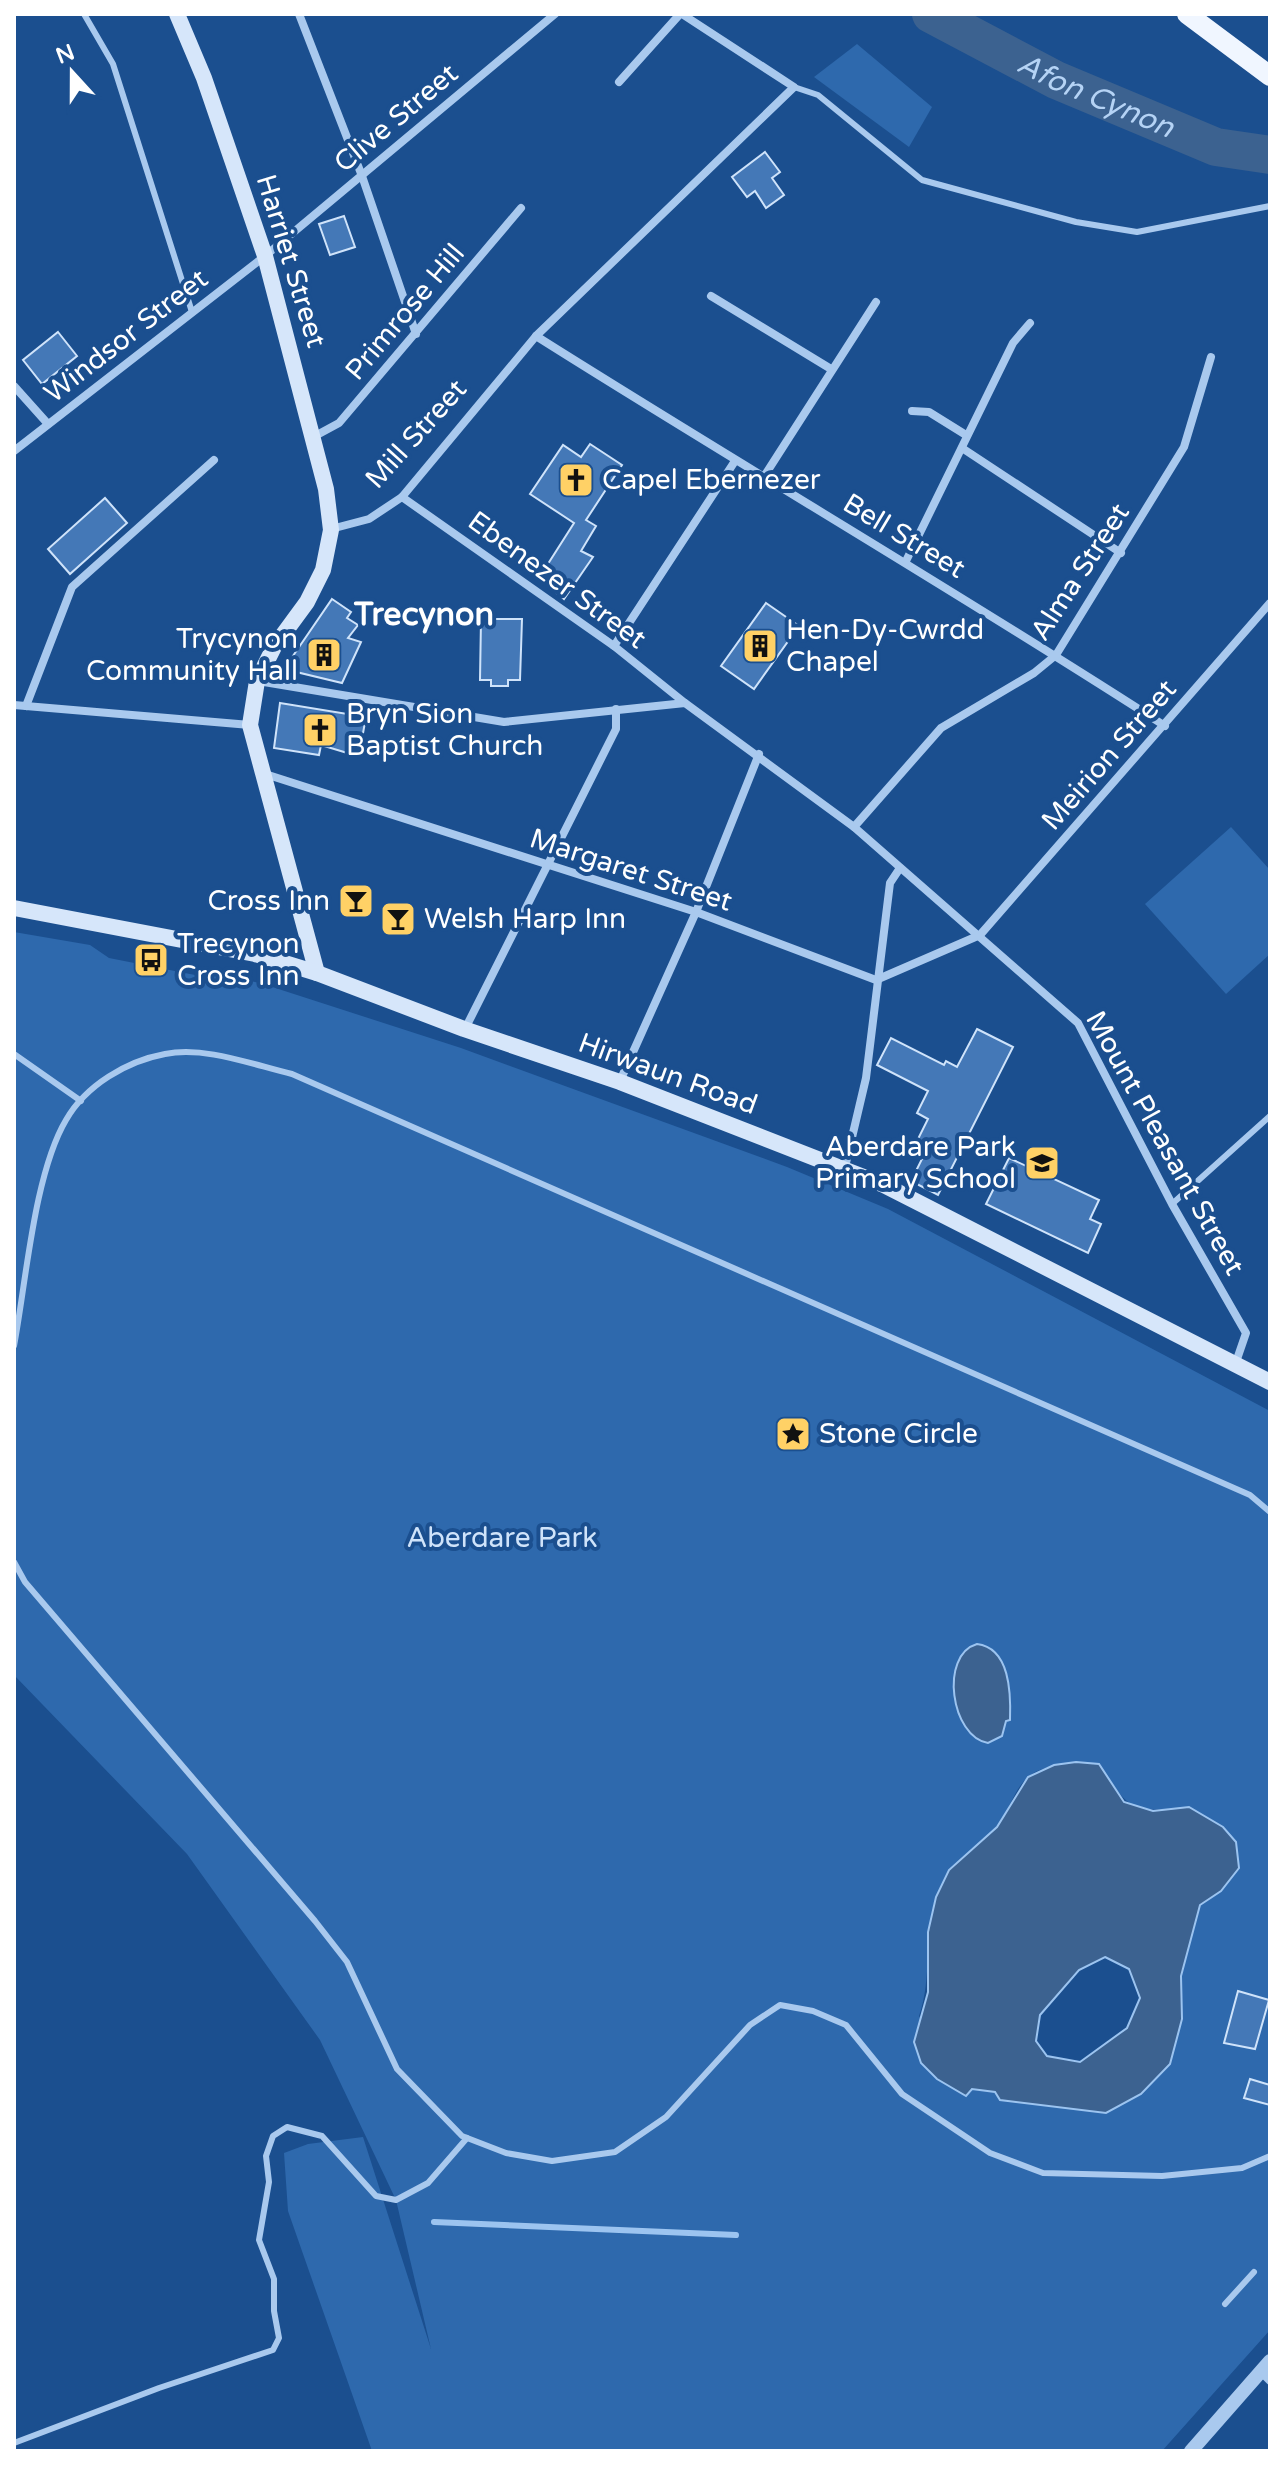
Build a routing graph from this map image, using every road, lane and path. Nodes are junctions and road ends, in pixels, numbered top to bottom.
1 (84, 14) edge
2 (177, 14) edge
3 (299, 14) edge
4 (555, 14) edge
5 (681, 14) edge
6 (1187, 14) edge
7 (1270, 76) edge
8 (619, 82) dead end
9 (794, 87) junction
10 (362, 176) junction
11 (1270, 206) edge
12 (521, 208) dead end
13 (265, 256) junction
14 (711, 296) dead end
15 (876, 302) dead end
16 (192, 312) junction
17 (1030, 323) dead end
18 (416, 334) junction
19 (536, 336) junction
20 (1211, 357) dead end
21 (831, 369) junction
22 (14, 386) edge
23 (912, 411) dead end
24 (48, 424) junction
25 (966, 435) junction
26 (315, 436) junction
27 (962, 448) junction
28 (14, 451) edge
29 (214, 460) dead end
30 (735, 461) junction
31 (763, 478) junction
32 (402, 497) junction
33 (331, 530) junction
34 (1121, 553) junction
35 (906, 561) junction
36 (1270, 603) edge
37 (614, 646) junction
38 (1056, 655) junction
39 (257, 681) junction
40 (685, 703) junction
41 (14, 705) edge
42 (26, 706) junction
43 (616, 709) junction
44 (250, 725) junction
45 (1165, 726) junction
46 (759, 754) junction
47 (262, 773) junction
48 (854, 827) junction
49 (545, 865) junction
50 (900, 868) junction
51 (14, 908) edge
52 (696, 912) junction
53 (980, 935) junction
54 (317, 973) junction
55 (881, 978) junction
56 (464, 1029) junction
57 (14, 1054) edge
58 (620, 1082) junction
59 (81, 1101) junction
60 (1270, 1116) edge
61 (845, 1167) junction
62 (1172, 1204) junction
63 (14, 1346) edge
64 (1235, 1365) junction
65 (1270, 1382) edge
66 (1270, 1512) edge
67 (14, 1562) edge
68 (467, 2138) junction
69 (1270, 2156) edge
70 (1254, 2272) dead end
71 (1225, 2304) dead end
72 (1267, 2371) edge
73 (14, 2443) edge
74 (1191, 2451) edge

1 - 16 lane
2 - 13 main road, Harriet Street
3 - 10 street
4 - 10 street, Clive Street
5 - 8 street
5 - 9 street
6 - 7 main road
9 - 11 lane
9 - 19 street, Mill Street
10 - 13 street, Clive Street
10 - 18 street
12 - 18 street, Primrose Hill
13 - 16 street, Windsor Street
13 - 26 main road, Harriet Street
14 - 21 street
15 - 21 street
16 - 24 street, Windsor Street
17 - 25 street
18 - 26 street, Primrose Hill
19 - 30 street, Bell Street
19 - 32 street, Mill Street
20 - 34 street, Alma Street
21 - 31 street
22 - 24 street
23 - 25 street
24 - 28 street, Windsor Street
25 - 27 street
26 - 33 main road, Harriet Street
27 - 34 street
27 - 35 street
29 - 42 street
30 - 31 street, Bell Street
30 - 37 street
31 - 35 street, Bell Street
32 - 33 street, Mill Street
32 - 37 street, Ebenezer Street
33 - 39 main road
34 - 38 street, Alma Street
35 - 38 street, Bell Street
36 - 45 street, Meirion Street
37 - 40 street, Ebenezer Street
38 - 45 street, Bell Street
38 - 48 street, Alma Street
39 - 43 street
39 - 44 main road
40 - 43 street
40 - 46 street, Mount Pleasant Street
41 - 42 street
42 - 44 street
43 - 49 street
44 - 47 main road
45 - 53 street, Meirion Street
46 - 48 street, Mount Pleasant Street
46 - 52 street
47 - 49 street, Margaret Street
47 - 54 main road
48 - 50 street, Mount Pleasant Street
49 - 52 street, Margaret Street
49 - 56 street
50 - 53 street, Mount Pleasant Street
50 - 55 street
51 - 54 main road, Hirwaun Road
52 - 55 street, Margaret Street
52 - 58 street
53 - 55 street
53 - 62 street, Mount Pleasant Street
54 - 56 main road, Hirwaun Road
55 - 61 street
56 - 58 main road, Hirwaun Road
57 - 59 lane
58 - 61 main road, Hirwaun Road
59 - 63 lane
59 - 66 lane
60 - 62 lane
61 - 64 main road, Hirwaun Road
62 - 64 street, Mount Pleasant Street
64 - 65 main road, Hirwaun Road
67 - 68 lane
68 - 69 lane
68 - 73 lane
70 - 71 lane
72 - 74 street

